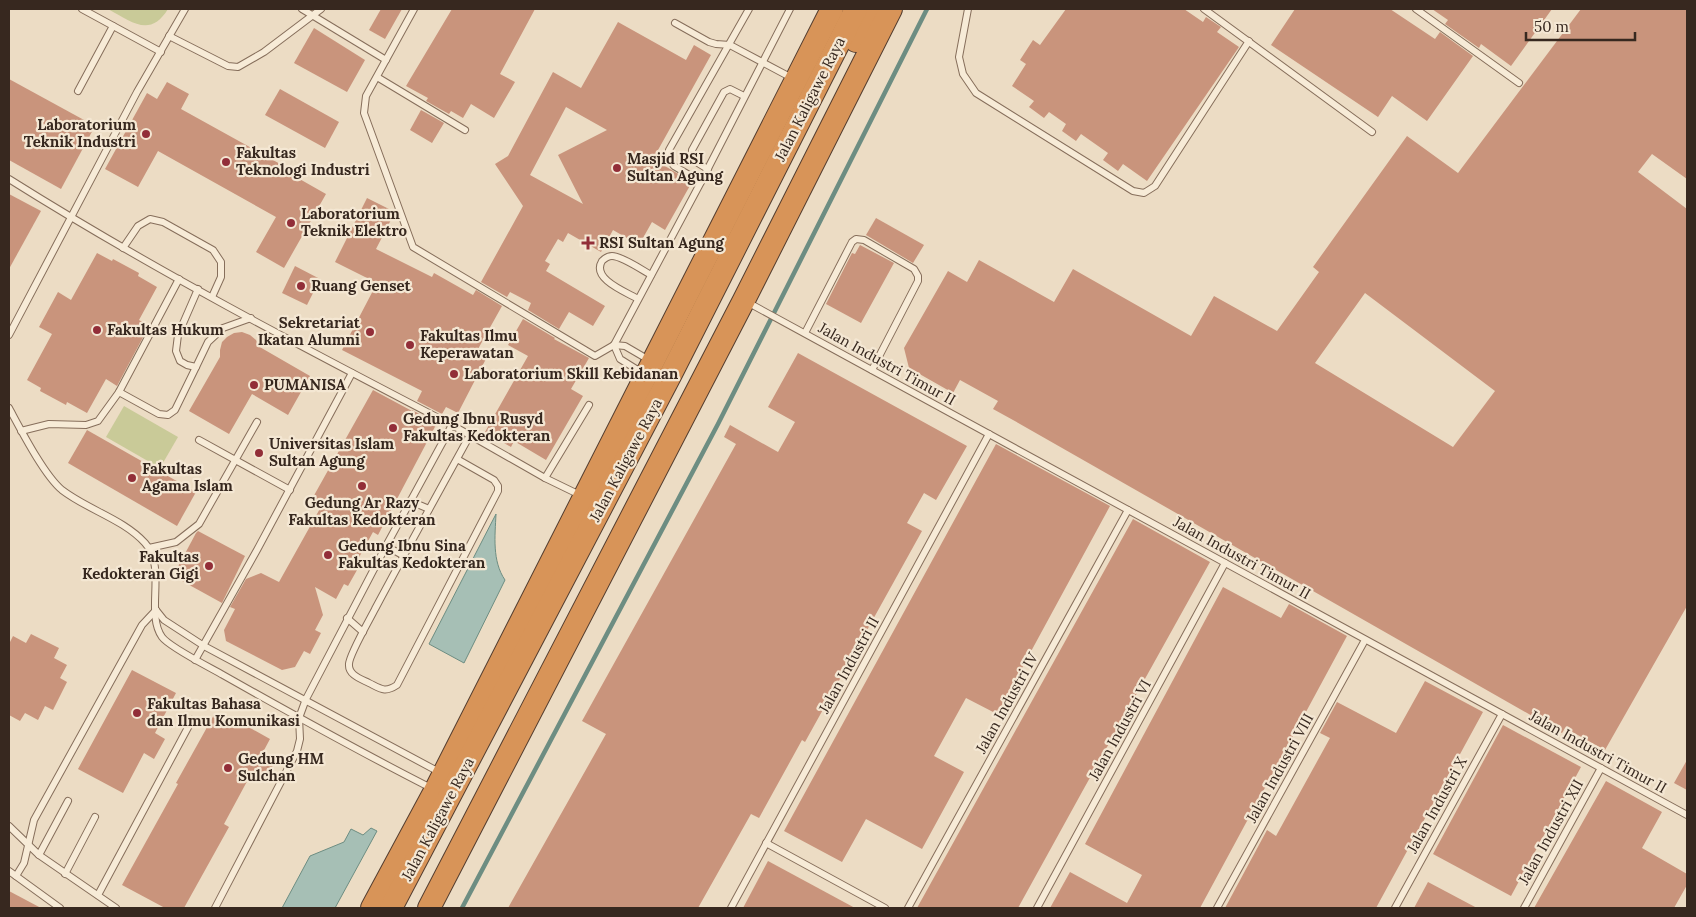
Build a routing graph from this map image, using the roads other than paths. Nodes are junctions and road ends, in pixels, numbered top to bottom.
1 (82, 9) edge
2 (185, 9) edge
3 (302, 9) edge
4 (321, 9) edge
5 (414, 9) edge
6 (748, 9) edge
7 (790, 9) edge
8 (832, 9) edge
9 (856, 9) edge
10 (873, 9) edge
11 (891, 9) edge
12 (968, 9) edge
13 (1204, 9) edge
14 (1416, 9) edge
15 (312, 16) junction
16 (675, 23) dead end
17 (113, 26) junction
18 (170, 36) junction
19 (1249, 40) junction
20 (730, 44) junction
21 (161, 52) junction
22 (386, 60) junction
23 (762, 62) junction
24 (377, 77) junction
25 (1519, 83) dead end
26 (806, 85) junction
27 (78, 91) dead end
28 (744, 96) junction
29 (465, 130) dead end
30 (1372, 132) dead end
31 (708, 169) junction
32 (9, 179) edge
33 (701, 182) junction
34 (72, 218) junction
35 (123, 248) junction
36 (651, 275) junction
37 (179, 279) junction
38 (198, 289) junction
39 (212, 297) junction
40 (638, 299) junction
41 (748, 302) junction
42 (250, 318) junction
43 (804, 333) junction
44 (9, 335) edge
45 (614, 345) junction
46 (196, 366) junction
47 (872, 370) junction
48 (661, 371) junction
49 (352, 373) junction
50 (119, 392) junction
51 (589, 405) dead end
52 (9, 408) edge
53 (257, 422) dead end
54 (452, 425) junction
55 (21, 431) junction
56 (989, 434) junction
57 (470, 435) junction
58 (199, 440) dead end
59 (457, 459) junction
60 (236, 460) junction
61 (545, 478) junction
62 (290, 490) junction
63 (584, 497) junction
64 (410, 501) junction
65 (429, 509) junction
66 (1128, 510) junction
67 (386, 546) junction
68 (150, 548) junction
69 (404, 556) junction
70 (1225, 563) junction
71 (156, 610) junction
72 (347, 618) junction
73 (363, 632) junction
74 (1366, 640) junction
75 (204, 646) junction
76 (196, 660) junction
77 (306, 699) junction
78 (1502, 714) junction
79 (299, 718) junction
80 (192, 720) dead end
81 (1601, 768) junction
82 (455, 789) junction
83 (68, 801) dead end
84 (1687, 815) edge
85 (95, 817) dead end
86 (9, 826) edge
87 (766, 843) junction
88 (28, 844) junction
89 (39, 855) junction
90 (9, 871) edge
91 (65, 874) junction
92 (16, 876) junction
93 (98, 895) junction
94 (60, 908) edge
95 (116, 908) edge
96 (214, 908) edge
97 (372, 908) edge
98 (391, 908) edge
99 (412, 908) edge
100 (428, 908) edge
101 (731, 908) edge
102 (884, 908) edge
103 (908, 908) edge
104 (1037, 908) edge
105 (1217, 908) edge
106 (1394, 908) edge
107 (1524, 908) edge

1 - 17 lane
2 - 18 lane
3 - 15 lane
4 - 15 lane
5 - 22 lane
6 - 20 lane
7 - 23 lane
8 - 26 highway
9 - 26 highway, Jalan Kaligawe Raya
10 - 48 highway, Jalan Kaligawe Raya
11 - 41 highway
12 - 19 lane
13 - 19 lane
14 - 25 lane
15 - 18 lane
15 - 22 lane
16 - 20 lane
17 - 21 lane
17 - 27 lane
18 - 21 lane
19 - 30 lane
20 - 23 lane
20 - 33 lane
21 - 34 lane
22 - 24 lane
23 - 26 lane
23 - 28 lane
24 - 29 lane
24 - 45 lane
26 - 48 highway, Jalan Kaligawe Raya
28 - 31 lane
28 - 31 lane
31 - 33 lane
32 - 34 lane
33 - 36 lane
34 - 35 lane
34 - 44 lane
35 - 37 lane
35 - 39 lane
36 - 40 lane
36 - 40 lane
37 - 38 lane
37 - 50 lane
38 - 39 lane
38 - 46 lane
39 - 42 lane
40 - 45 lane
41 - 43 lane, Jalan Industri Timur II
41 - 100 highway
42 - 46 lane
42 - 49 lane
43 - 47 lane, Jalan Industri Timur II
43 - 47 lane
45 - 48 lane
45 - 48 lane
46 - 50 lane
47 - 56 lane, Jalan Industri Timur II
48 - 63 highway
48 - 82 highway, Jalan Kaligawe Raya
49 - 54 lane
49 - 62 lane
50 - 55 lane
51 - 61 lane
52 - 55 lane
53 - 60 lane
54 - 57 lane
54 - 64 lane
55 - 68 lane
56 - 66 lane, Jalan Industri Timur II
56 - 87 lane, Jalan Industri II
57 - 59 lane
57 - 61 lane
58 - 60 lane
59 - 65 lane
59 - 73 lane
60 - 62 lane
60 - 68 lane
61 - 63 lane
62 - 75 lane
63 - 82 highway
64 - 65 lane
64 - 67 lane
65 - 69 lane
66 - 70 lane, Jalan Industri Timur II
66 - 103 lane, Jalan Industri IV
67 - 69 lane
67 - 72 lane
68 - 71 lane
69 - 73 lane
70 - 74 lane, Jalan Industri Timur II
70 - 104 lane, Jalan Industri VI
71 - 75 lane
71 - 76 lane
71 - 88 lane
72 - 73 lane
72 - 77 lane
74 - 78 lane, Jalan Industri Timur II
74 - 105 lane, Jalan Industri VIII
75 - 76 lane
75 - 77 lane
76 - 79 lane
77 - 79 lane
77 - 82 lane
78 - 81 lane, Jalan Industri Timur II
78 - 106 lane, Jalan Industri X
79 - 82 lane
79 - 96 lane
80 - 93 lane
81 - 84 lane, Jalan Industri Timur II
81 - 107 lane, Jalan Industri XII
82 - 97 highway
82 - 98 highway, Jalan Kaligawe Raya
82 - 99 highway, Jalan Kaligawe Raya
83 - 89 lane
85 - 91 lane
86 - 88 lane
87 - 101 lane, Jalan Industri II
87 - 102 lane
88 - 89 lane
88 - 92 lane
89 - 91 lane
90 - 92 lane
91 - 93 lane
92 - 94 lane
93 - 95 lane

